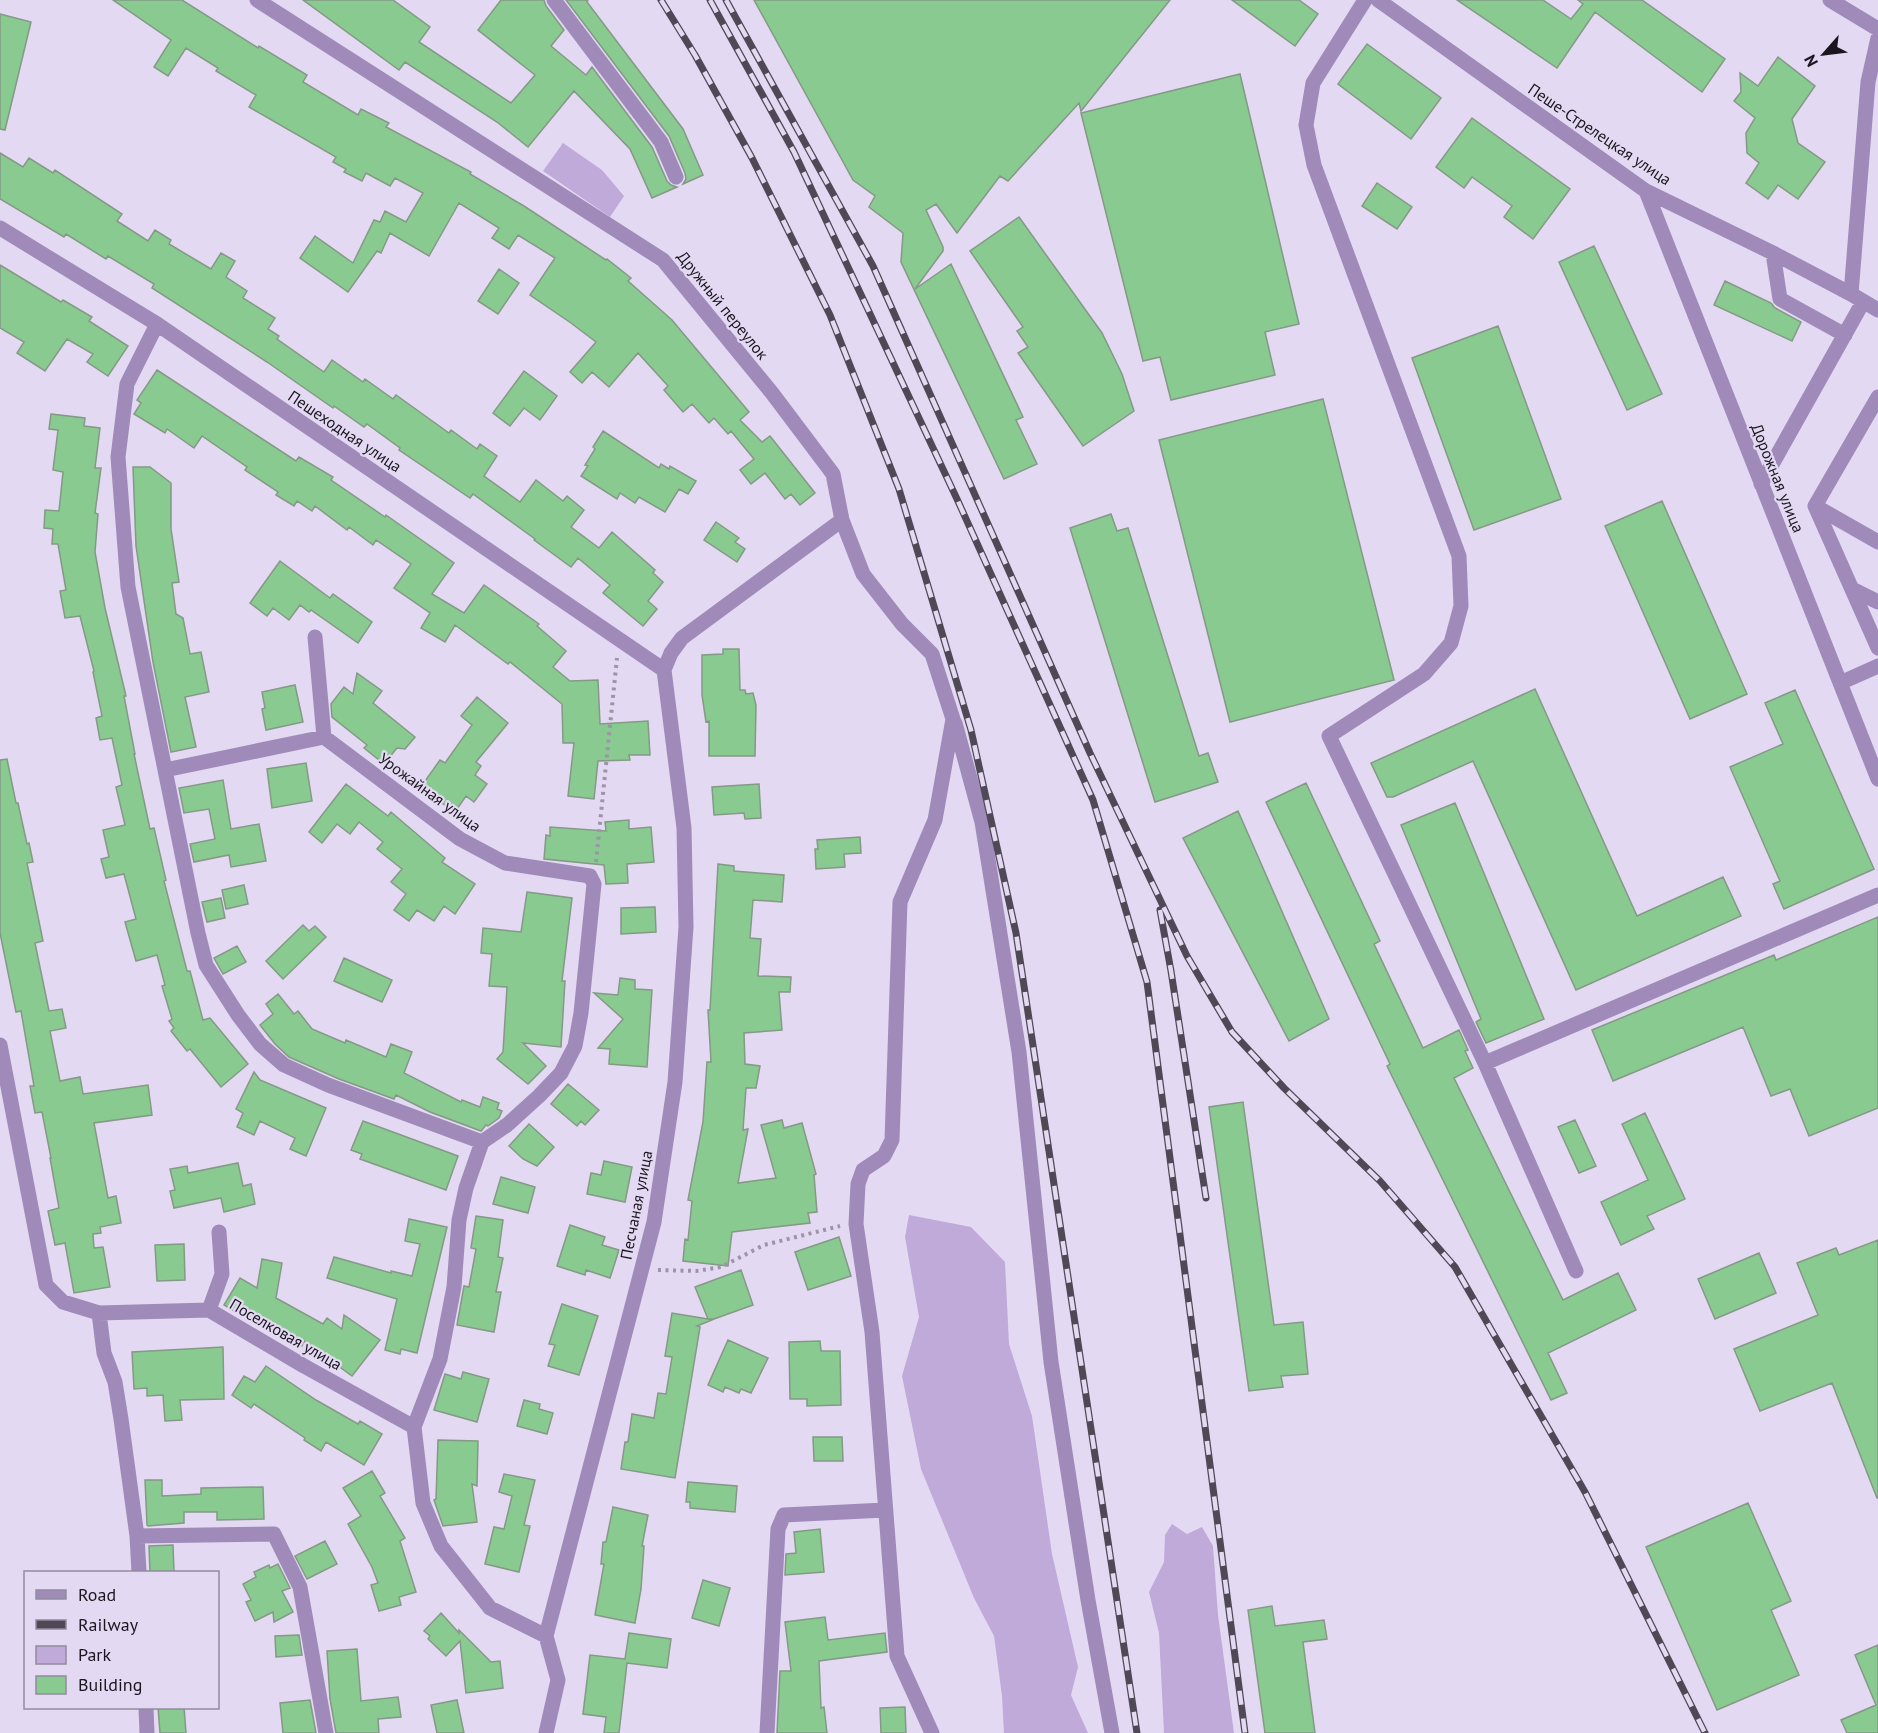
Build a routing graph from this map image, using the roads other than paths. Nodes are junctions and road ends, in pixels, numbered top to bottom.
1 (257, 0) edge
2 (554, 0) edge
3 (1365, 0) edge
4 (1378, 0) edge
5 (1830, 0) edge
6 (1878, 29) edge
7 (1878, 38) edge
8 (676, 177) dead end
9 (1646, 190) junction
10 (0, 228) edge
11 (1773, 253) junction
12 (1857, 298) junction
13 (1878, 310) edge
14 (157, 324) junction
15 (1845, 335) junction
16 (1878, 397) edge
17 (1761, 484) junction
18 (1815, 506) junction
19 (842, 520) junction
20 (1878, 542) edge
21 (1852, 589) junction
22 (1878, 602) edge
23 (315, 637) dead end
24 (1878, 648) edge
25 (1878, 666) edge
26 (664, 670) junction
27 (1840, 683) junction
28 (953, 719) junction
29 (324, 737) junction
30 (165, 770) junction
31 (1878, 779) edge
32 (1878, 895) edge
33 (0, 1045) edge
34 (1485, 1063) junction
35 (482, 1142) junction
36 (219, 1232) dead end
37 (1576, 1272) dead end
38 (209, 1310) junction
39 (99, 1313) junction
40 (414, 1427) junction
41 (885, 1510) junction
42 (137, 1536) junction
43 (139, 1571) edge
44 (546, 1636) junction
45 (146, 1709) edge
46 (147, 1733) edge
47 (326, 1733) edge
48 (546, 1733) edge
49 (767, 1733) edge
50 (932, 1733) edge
51 (1112, 1733) edge

1 - 19 street, Дружный переулок
2 - 8 street
3 - 34 street
4 - 9 street, Пеше-Стрелецкая улица
5 - 6 street
7 - 12 street
9 - 11 street, Пеше-Стрелецкая улица
9 - 17 street, Дорожная улица
10 - 14 street, Пешеходная улица
11 - 12 street, Пеше-Стрелецкая улица
11 - 15 street
12 - 13 street, Пеше-Стрелецкая улица
12 - 15 street
14 - 26 street, Пешеходная улица
14 - 30 street
15 - 17 street
16 - 18 street
17 - 27 street, Дорожная улица
18 - 20 street
18 - 21 street
19 - 26 street
19 - 28 street, Дружный переулок
21 - 22 street
21 - 24 street
23 - 29 street
25 - 27 street
26 - 44 street, Песчаная улица
27 - 31 street, Дорожная улица
28 - 41 street
28 - 51 street, Дружный переулок
29 - 30 street
29 - 35 street, Урожайная улица
30 - 35 street
32 - 34 street
33 - 39 street, Поселковая улица
34 - 37 street
35 - 40 street
36 - 38 street
38 - 39 street, Поселковая улица
38 - 40 street, Поселковая улица
39 - 42 street
40 - 44 street
41 - 49 street
41 - 50 street
42 - 43 street
42 - 47 street
44 - 48 street, Песчаная улица
45 - 46 street

